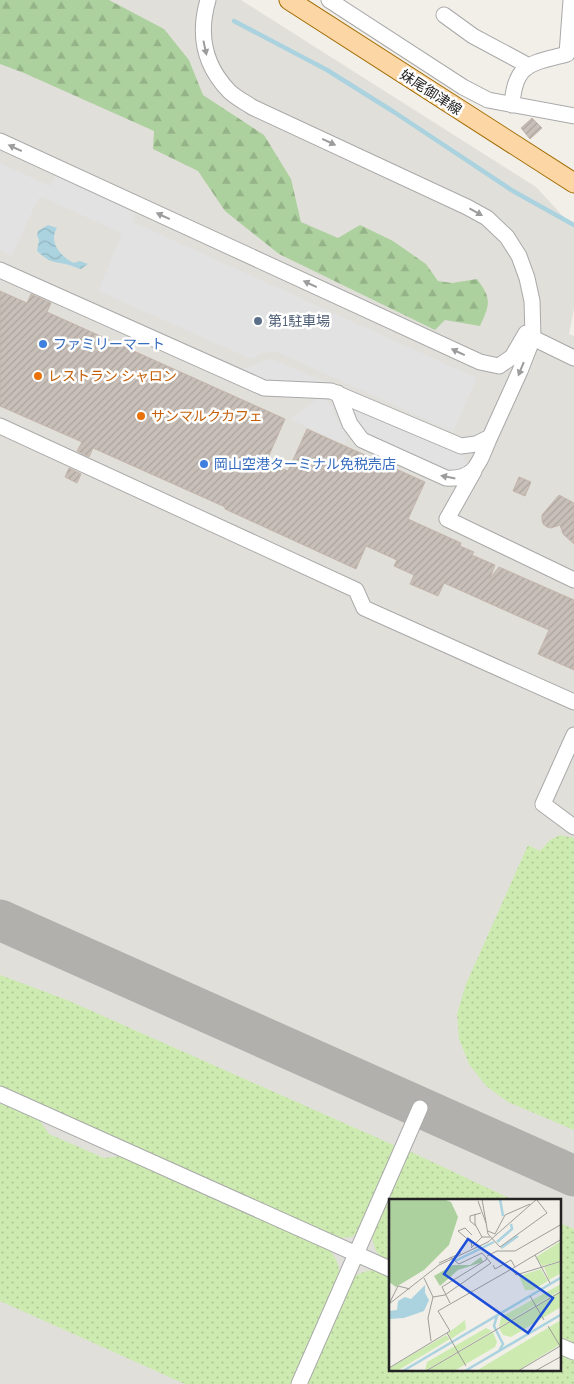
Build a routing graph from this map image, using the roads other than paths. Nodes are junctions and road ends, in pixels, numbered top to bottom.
1 (208, 0) edge
2 (289, 0) edge
3 (329, 0) edge
4 (571, 0) edge
5 (444, 15) dead end
6 (570, 59) edge
7 (529, 66) junction
8 (512, 105) junction
9 (574, 116) edge
10 (0, 141) edge
11 (574, 183) edge
12 (0, 270) edge
13 (532, 321) junction
14 (533, 338) junction
15 (574, 358) edge
16 (338, 393) junction
17 (0, 426) edge
18 (490, 437) junction
19 (474, 472) junction
20 (574, 580) edge
21 (574, 702) edge
22 (574, 735) edge
23 (574, 827) edge
24 (0, 1094) edge
25 (420, 1108) dead end
26 (357, 1254) junction
27 (389, 1269) edge
28 (562, 1347) edge
29 (574, 1352) edge
30 (299, 1384) edge

1 -> 13 street
2 - 11 main road, 妹尾御津線
3 - 8 street
4 - 6 street
5 - 7 street
6 - 7 street
7 - 8 street
8 - 9 street
13 -> 10 street
12 - 16 street
13 - 14 street
14 - 15 street
14 -> 18 street
16 - 18 street
19 -> 16 street
17 - 21 street
18 - 19 street
19 - 20 street
22 - 23 street
24 - 26 street
25 - 26 street
26 - 27 street
26 - 30 street
28 - 29 street

